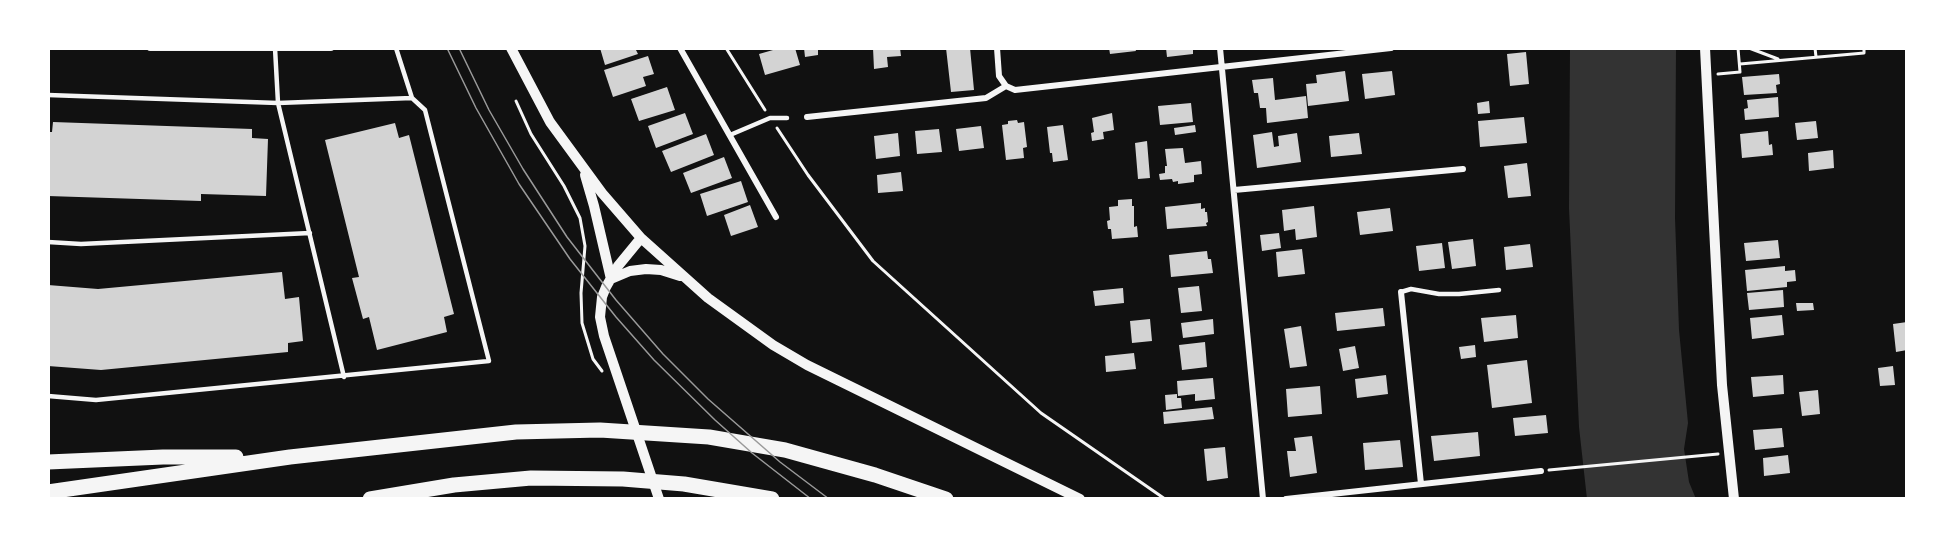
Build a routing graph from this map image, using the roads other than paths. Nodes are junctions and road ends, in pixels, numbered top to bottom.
1 (150, 48) edge
2 (331, 48) edge
3 (396, 48) edge
4 (511, 48) edge
5 (680, 48) edge
6 (997, 48) edge
7 (1220, 48) edge
8 (1391, 48) edge
9 (1705, 48) edge
10 (275, 49) edge
11 (1222, 68) junction
12 (1006, 86) junction
13 (48, 95) edge
14 (412, 98) junction
15 (278, 103) junction
16 (807, 117) dead end
17 (787, 118) dead end
18 (730, 135) junction
19 (583, 169) junction
20 (1463, 169) dead end
21 (1234, 190) junction
22 (776, 217) dead end
23 (310, 233) junction
24 (641, 238) junction
25 (48, 242) edge
26 (681, 276) junction
27 (610, 279) junction
28 (1499, 290) dead end
29 (1401, 292) joint
30 (344, 376) junction
31 (48, 396) edge
32 (290, 457) junction
33 (48, 462) edge
34 (1541, 471) road end
35 (1421, 484) junction
36 (48, 492) edge
37 (370, 499) edge
38 (659, 499) edge
39 (772, 499) edge
40 (946, 499) edge
41 (1080, 499) edge
42 (1263, 499) edge
43 (1286, 499) edge
44 (1734, 499) edge

1 - 10 street
2 - 10 street
3 - 14 lane
4 - 19 street
5 - 18 street
6 - 12 street
7 - 11 street
8 - 11 street
9 - 44 street
10 - 15 lane
11 - 12 street
11 - 21 street
12 - 16 street
13 - 15 lane
14 - 15 lane
14 - 30 lane
15 - 23 lane
17 - 18 lane
18 - 22 street
19 - 24 street
19 - 27 street
20 - 21 street
21 - 42 street
23 - 25 lane
23 - 30 lane
24 - 26 street
24 - 27 street
26 - 27 street
26 - 41 street
27 - 38 street
28 - 29 lane
29 - 35 street
30 - 31 lane
32 - 33 highway
32 - 36 highway
32 - 40 highway
34 - 35 street
35 - 43 street
37 - 39 highway

